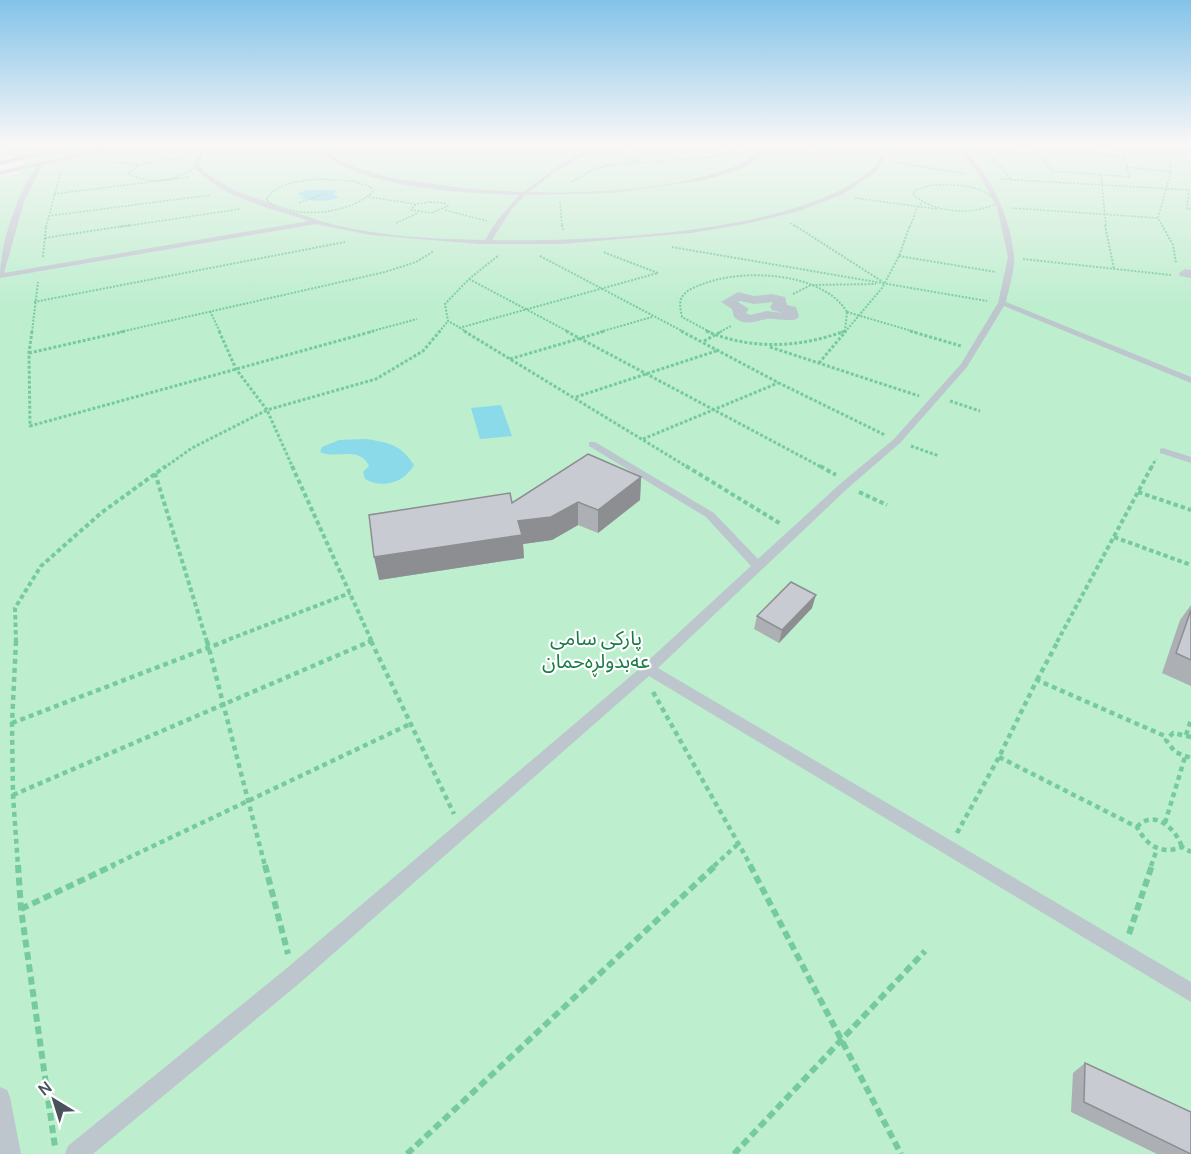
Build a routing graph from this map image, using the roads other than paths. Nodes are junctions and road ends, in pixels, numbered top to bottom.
1 (24, 198) edge
2 (247, 198) edge
3 (518, 198) edge
4 (831, 198) edge
5 (996, 198) edge
6 (315, 222) junction
7 (488, 241) junction
8 (0, 275) edge
9 (1002, 303) junction
10 (1191, 380) edge
11 (592, 444) dead end
12 (1166, 452) road end
13 (1191, 460) edge
14 (758, 566) junction
15 (645, 672) junction
16 (1191, 993) edge
17 (0, 1097) edge
18 (10, 1154) edge
19 (76, 1154) edge

1 - 8 lane
2 - 6 lane
3 - 7 lane
4 - 7 lane
5 - 9 lane
6 - 7 lane
6 - 8 lane
9 - 10 lane
9 - 14 lane
11 - 14 lane
12 - 13 lane
14 - 15 lane
15 - 16 lane
15 - 19 lane
17 - 18 lane

